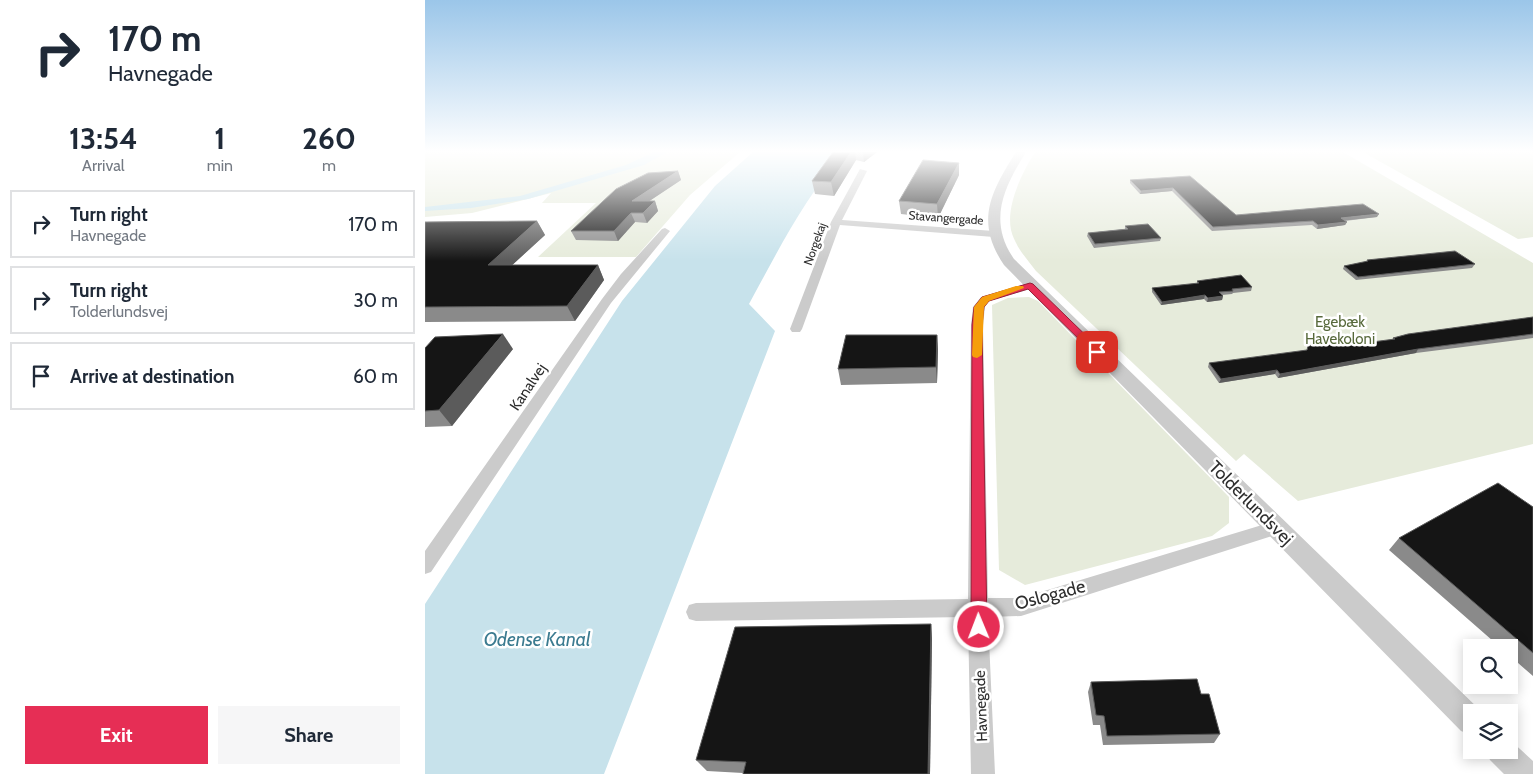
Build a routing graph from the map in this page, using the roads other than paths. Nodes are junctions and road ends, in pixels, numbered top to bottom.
1 (854, 188) edge
2 (1001, 188) edge
3 (836, 222) junction
4 (665, 231) dead end
5 (994, 234) junction
6 (1030, 286) junction
7 (796, 329) dead end
8 (1275, 528) junction
9 (425, 566) edge
10 (978, 608) junction
11 (696, 612) dead end
12 (1463, 713) edge
13 (1510, 759) edge
14 (983, 774) edge
15 (1525, 774) edge

1 - 3 street, Norgekaj
2 - 5 street
3 - 5 street, Stavangergade
3 - 7 street, Norgekaj
4 - 9 street, Kanalvej
5 - 6 street
6 - 8 street, Tolderlundsvej
6 - 10 street, Havnegade
8 - 10 street, Oslogade
8 - 12 street, Tolderlundsvej
10 - 11 street, Oslogade
10 - 14 street, Havnegade
13 - 15 street

